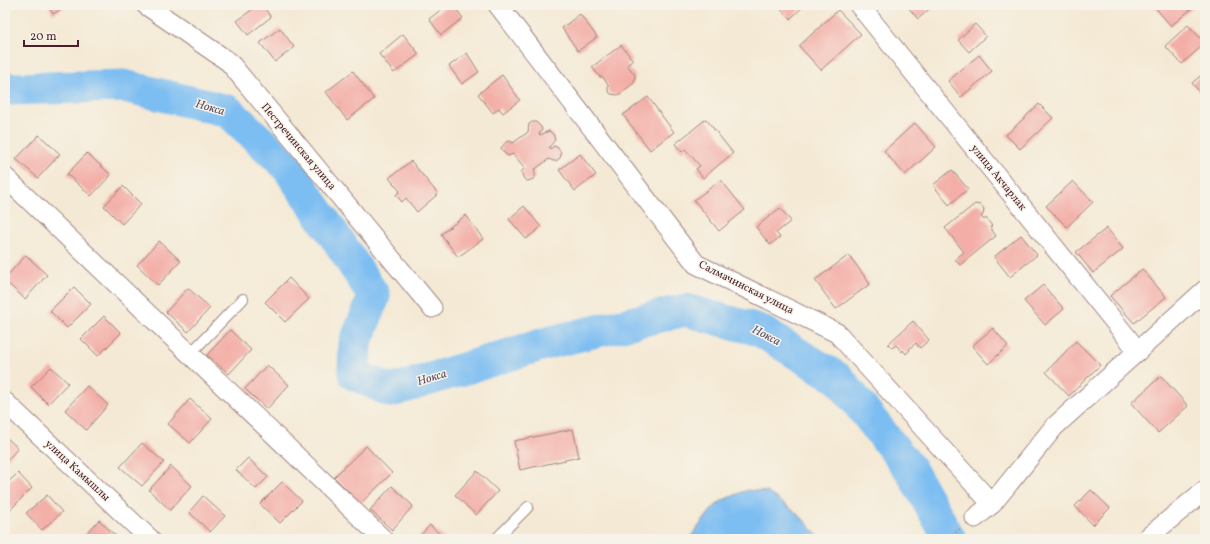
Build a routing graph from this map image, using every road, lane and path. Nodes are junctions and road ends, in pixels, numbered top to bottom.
1 (146, 5) edge
2 (498, 5) edge
3 (859, 5) edge
4 (5, 177) edge
5 (1205, 290) edge
6 (243, 299) dead end
7 (432, 308) dead end
8 (1138, 351) junction
9 (190, 354) junction
10 (5, 402) edge
11 (1205, 490) edge
12 (992, 504) junction
13 (528, 507) dead end
14 (975, 518) dead end
15 (150, 539) edge
16 (383, 539) edge
17 (496, 539) edge
18 (1146, 539) edge

1 - 7 street, Пестречинская улица
2 - 12 street, Салмачинская улица
3 - 8 street, улица Акчарлак
4 - 9 street
5 - 8 street
6 - 9 lane
8 - 12 street
9 - 16 street
10 - 15 street, улица Камышлы
11 - 18 street
12 - 14 street
13 - 17 lane

